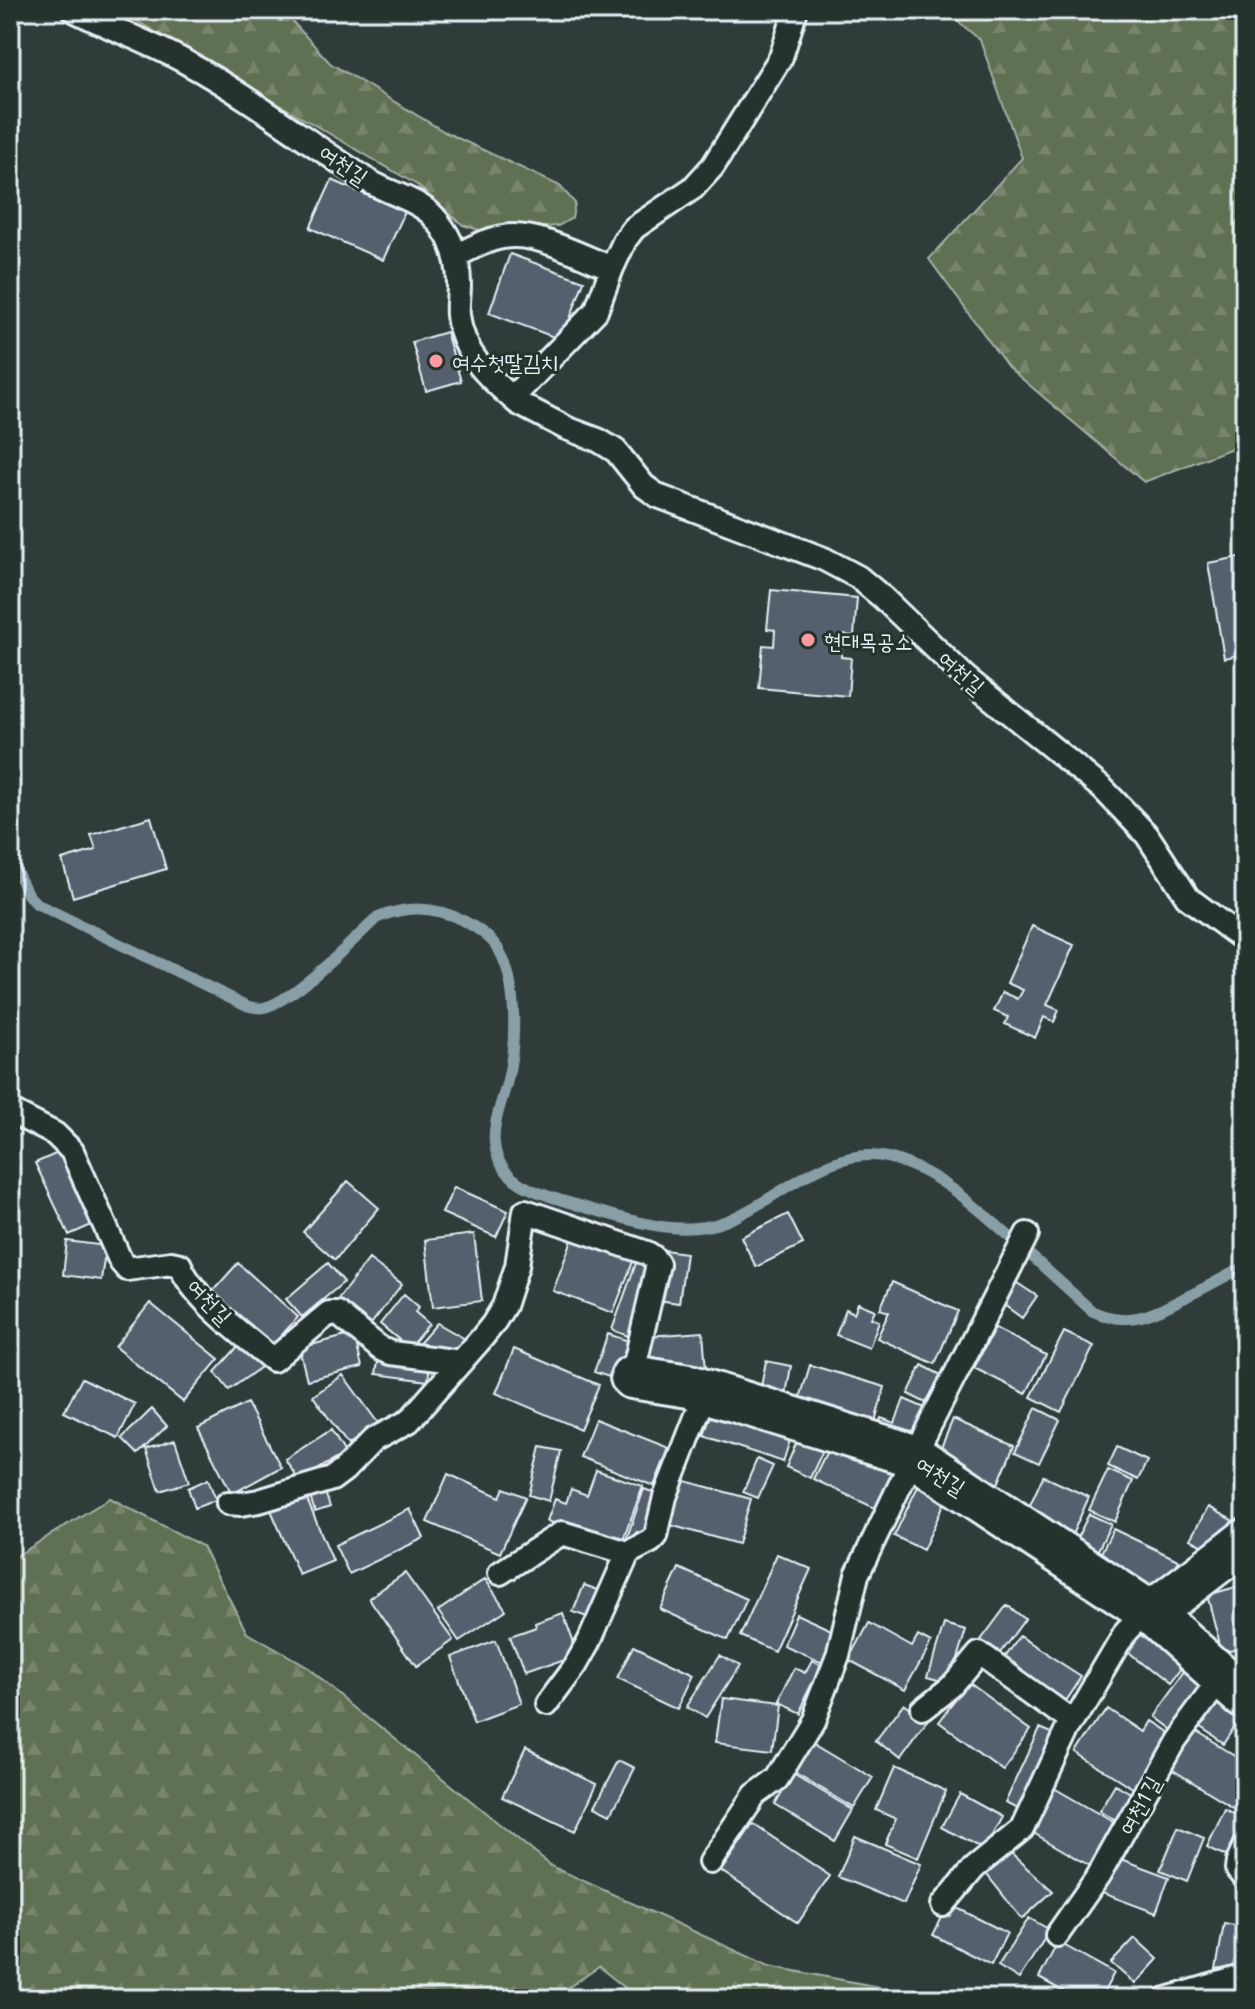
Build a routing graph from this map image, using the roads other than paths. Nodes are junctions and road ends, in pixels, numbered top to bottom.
1 (74, 10) edge
2 (796, 10) edge
3 (456, 256) junction
4 (612, 268) junction
5 (512, 398) junction
6 (1245, 938) edge
7 (10, 1111) edge
8 (1027, 1234) dead end
9 (461, 1362) junction
10 (632, 1377) joint
11 (706, 1392) junction
12 (914, 1456) junction
13 (228, 1503) dead end
14 (1245, 1541) edge
15 (628, 1553) junction
16 (500, 1573) dead end
17 (1151, 1613) junction
18 (1234, 1687) edge
19 (546, 1705) dead end
20 (923, 1709) dead end
21 (1072, 1721) junction
22 (1245, 1846) edge
23 (710, 1862) dead end
24 (1245, 1879) edge
25 (943, 1905) dead end
26 (1057, 1935) dead end
27 (1245, 1976) edge
28 (1167, 1999) edge

1 - 3 lane, 여천길
2 - 4 lane
3 - 4 lane
3 - 5 lane, 여천길
4 - 5 lane
5 - 6 lane, 여천길
7 - 9 lane, 여천길
8 - 12 lane
9 - 10 lane
9 - 13 lane
10 - 11 street, 여천길
11 - 12 street, 여천길
11 - 15 lane
12 - 17 street, 여천길
12 - 23 lane
14 - 17 street
15 - 16 lane
15 - 19 lane
17 - 18 street, 여천1길
17 - 21 lane
18 - 26 lane, 여천1길
20 - 21 lane
21 - 25 lane
22 - 24 lane
27 - 28 lane

